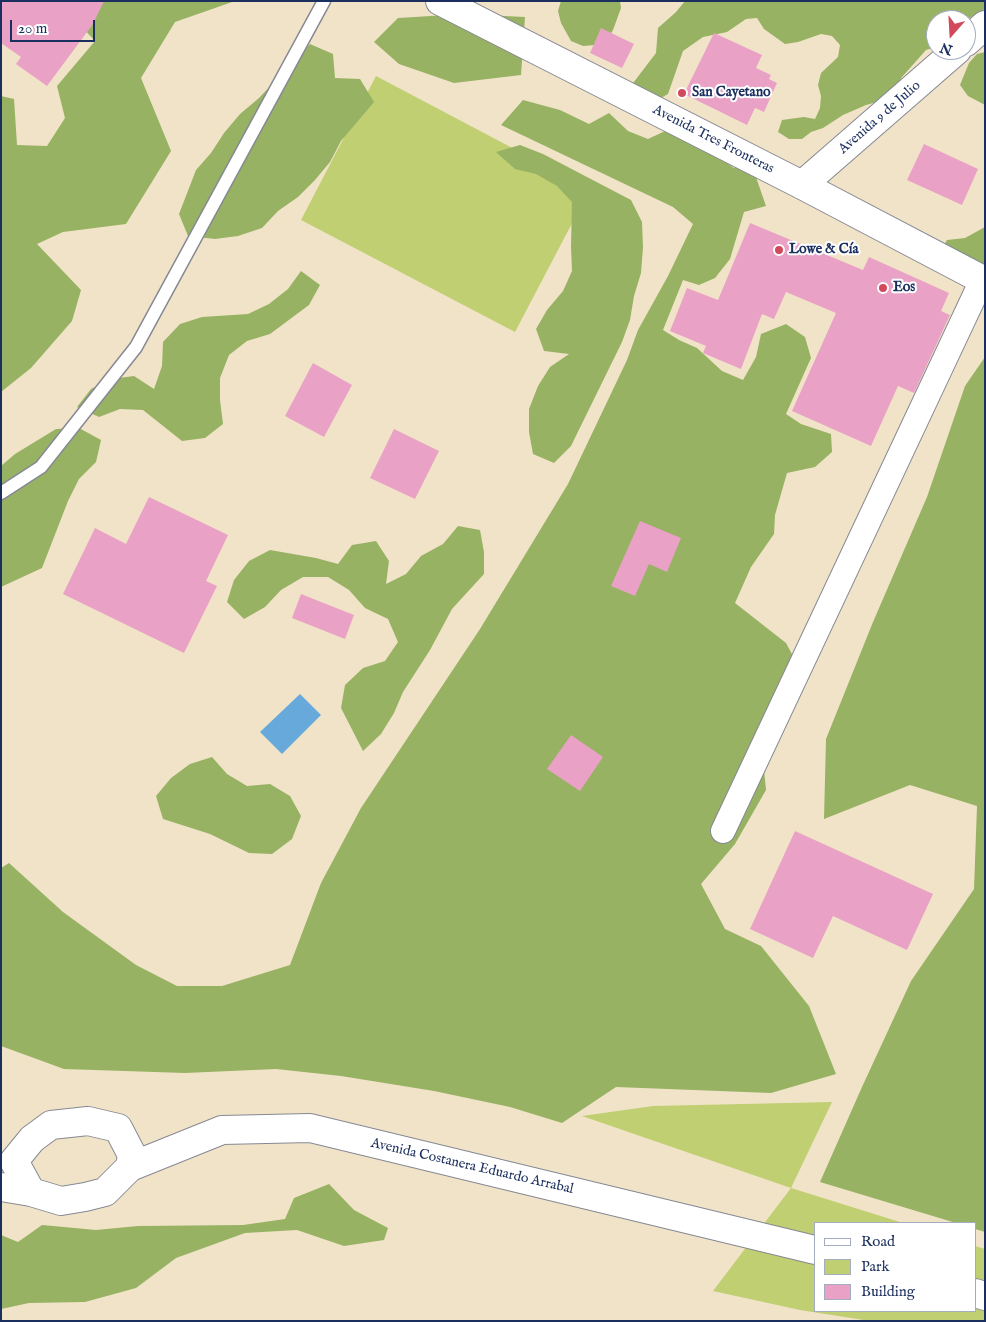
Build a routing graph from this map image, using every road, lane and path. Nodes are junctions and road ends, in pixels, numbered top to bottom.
1 (324, 1) edge
2 (440, 1) edge
3 (946, 60) edge
4 (802, 185) junction
5 (984, 281) edge
6 (1, 494) edge
7 (723, 831) dead end
8 (8, 1166) edge
9 (130, 1167) junction
10 (1, 1187) edge
11 (31, 1192) junction
12 (814, 1250) edge

1 - 6 lane
2 - 4 main road, Avenida Tres Fronteras
3 - 4 main road, Avenida 9 de Julio
4 - 5 main road, Avenida Tres Fronteras
5 - 7 street
8 - 9 main road
8 - 11 main road
9 - 11 main road
9 - 12 main road, Avenida Costanera Eduardo Arrabal
10 - 11 main road

